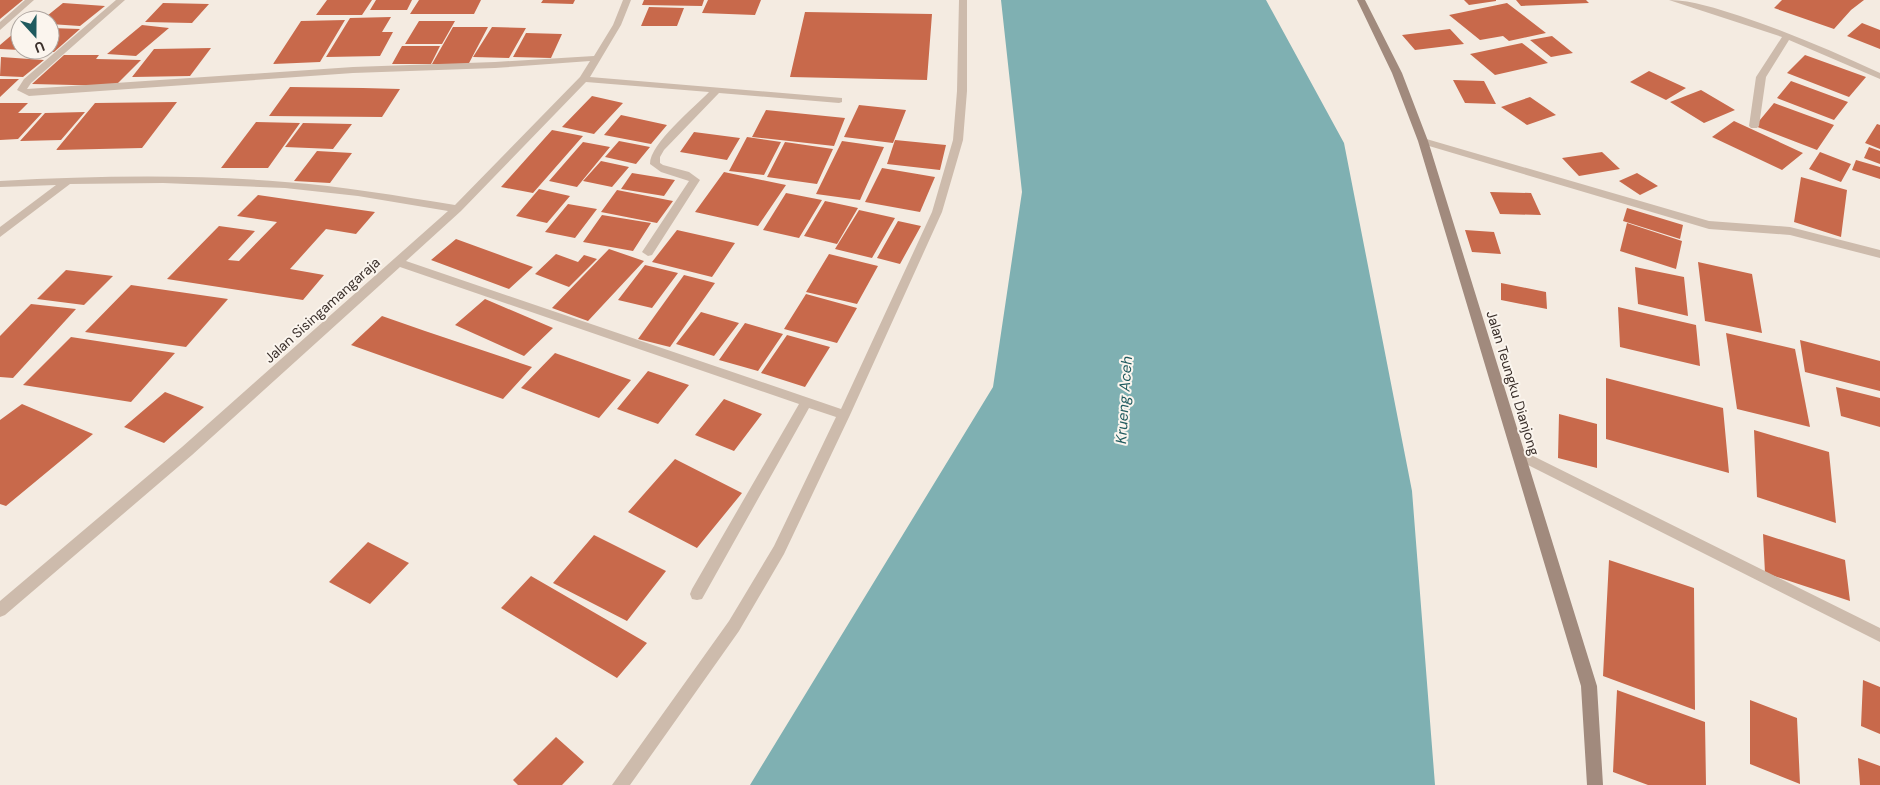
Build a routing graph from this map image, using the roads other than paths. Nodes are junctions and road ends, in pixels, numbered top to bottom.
1 (30, 0) edge
2 (121, 0) edge
3 (627, 0) edge
4 (963, 0) edge
5 (1362, 0) edge
6 (1673, 0) edge
7 (1704, 4) edge
8 (0, 28) edge
9 (1786, 37) junction
10 (598, 58) junction
11 (1880, 76) edge
12 (584, 78) junction
13 (717, 89) junction
14 (839, 100) dead end
15 (1754, 126) dead end
16 (1424, 141) junction
17 (69, 180) junction
18 (0, 184) edge
19 (457, 209) junction
20 (0, 233) edge
21 (648, 252) dead end
22 (1880, 254) edge
23 (398, 262) junction
24 (806, 403) junction
25 (844, 415) junction
26 (1519, 454) junction
27 (697, 594) dead end
28 (0, 610) edge
29 (1880, 635) edge
30 (620, 785) edge
31 (1595, 785) edge

1 - 8 street
2 - 10 street
3 - 10 street, Jalan Sisingamangaraja
4 - 25 street
5 - 16 street, Jalan Teungku Dianjong
6 - 7 street
7 - 9 street
9 - 11 street
9 - 15 street
10 - 12 street, Jalan Sisingamangaraja
12 - 13 street
12 - 19 street, Jalan Sisingamangaraja
13 - 14 street
13 - 21 street
16 - 22 street
16 - 26 street, Jalan Teungku Dianjong
17 - 18 street
17 - 19 street
17 - 20 street
19 - 23 street, Jalan Sisingamangaraja
23 - 24 street
23 - 28 street, Jalan Sisingamangaraja
24 - 25 street
24 - 27 street
25 - 30 street
26 - 29 street
26 - 31 street, Jalan Teungku Dianjong

